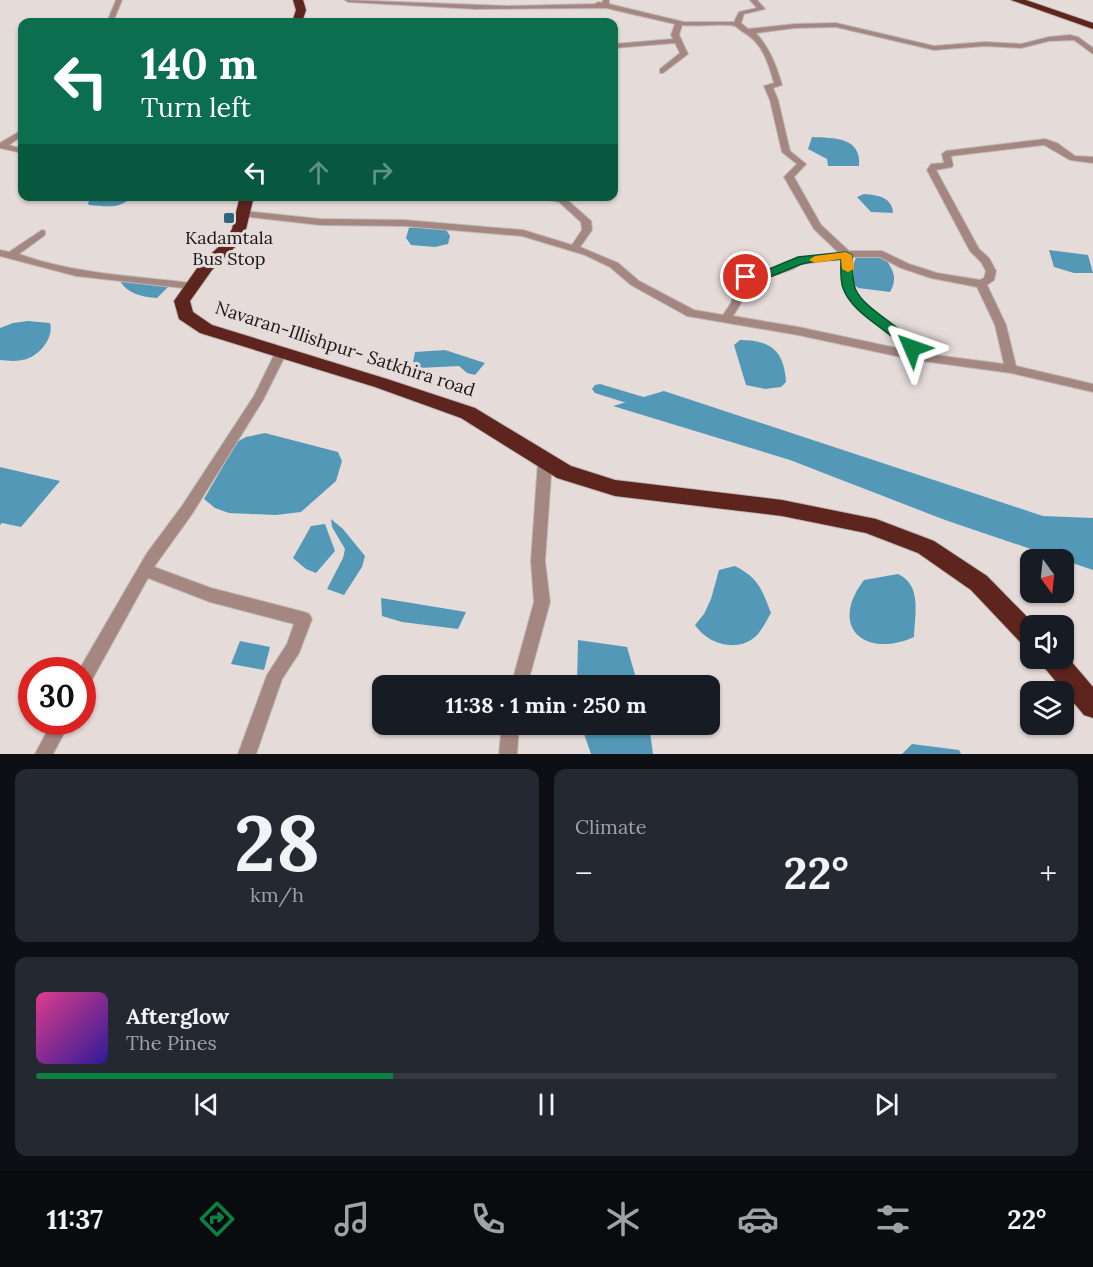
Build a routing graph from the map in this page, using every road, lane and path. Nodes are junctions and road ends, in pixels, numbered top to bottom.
1 (119, 0) edge
2 (298, 0) edge
3 (348, 0) edge
4 (564, 0) edge
5 (753, 0) edge
6 (1016, 0) edge
7 (605, 3) edge
8 (112, 18) edge
9 (298, 18) edge
10 (679, 23) junction
11 (737, 24) junction
12 (1093, 26) edge
13 (751, 32) junction
14 (679, 41) junction
15 (618, 46) edge
16 (1093, 52) edge
17 (663, 71) dead end
18 (18, 136) edge
19 (18, 150) edge
20 (1093, 160) edge
21 (246, 201) edge
22 (563, 201) edge
23 (244, 214) junction
24 (42, 233) dead end
25 (574, 249) junction
26 (5, 254) edge
27 (846, 254) junction
28 (981, 284) junction
29 (192, 286) junction
30 (726, 318) junction
31 (281, 352) junction
32 (915, 356) junction
33 (1011, 369) junction
34 (1093, 388) edge
35 (545, 461) junction
36 (145, 570) junction
37 (1020, 626) edge
38 (96, 657) edge
39 (1061, 669) edge
40 (522, 675) edge
41 (1093, 706) edge
42 (54, 735) edge
43 (511, 735) edge
44 (44, 754) edge
45 (247, 754) edge
46 (508, 754) edge

1 - 8 street
2 - 9 highway
3 - 7 street
4 - 7 street
5 - 11 street
6 - 12 highway
7 - 10 street
10 - 11 street
10 - 14 street
11 - 13 street
13 - 16 street
13 - 27 street
14 - 15 street
14 - 17 street
18 - 19 street
20 - 28 street
21 - 23 highway
22 - 25 street
23 - 25 street
23 - 29 highway, Navaran-Illishpur- Satkhira road
24 - 26 street
25 - 30 street
26 - 29 street
27 - 28 street
27 - 30 street
27 - 32 street
28 - 33 street
29 - 31 highway, Navaran-Illishpur- Satkhira road
30 - 32 street
31 - 35 highway, Navaran-Illishpur- Satkhira road
31 - 36 street
32 - 33 street
33 - 34 street
35 - 37 highway, Navaran-Illishpur- Satkhira road
35 - 40 street
36 - 38 street
36 - 45 street
39 - 41 highway
42 - 44 street
43 - 46 street

